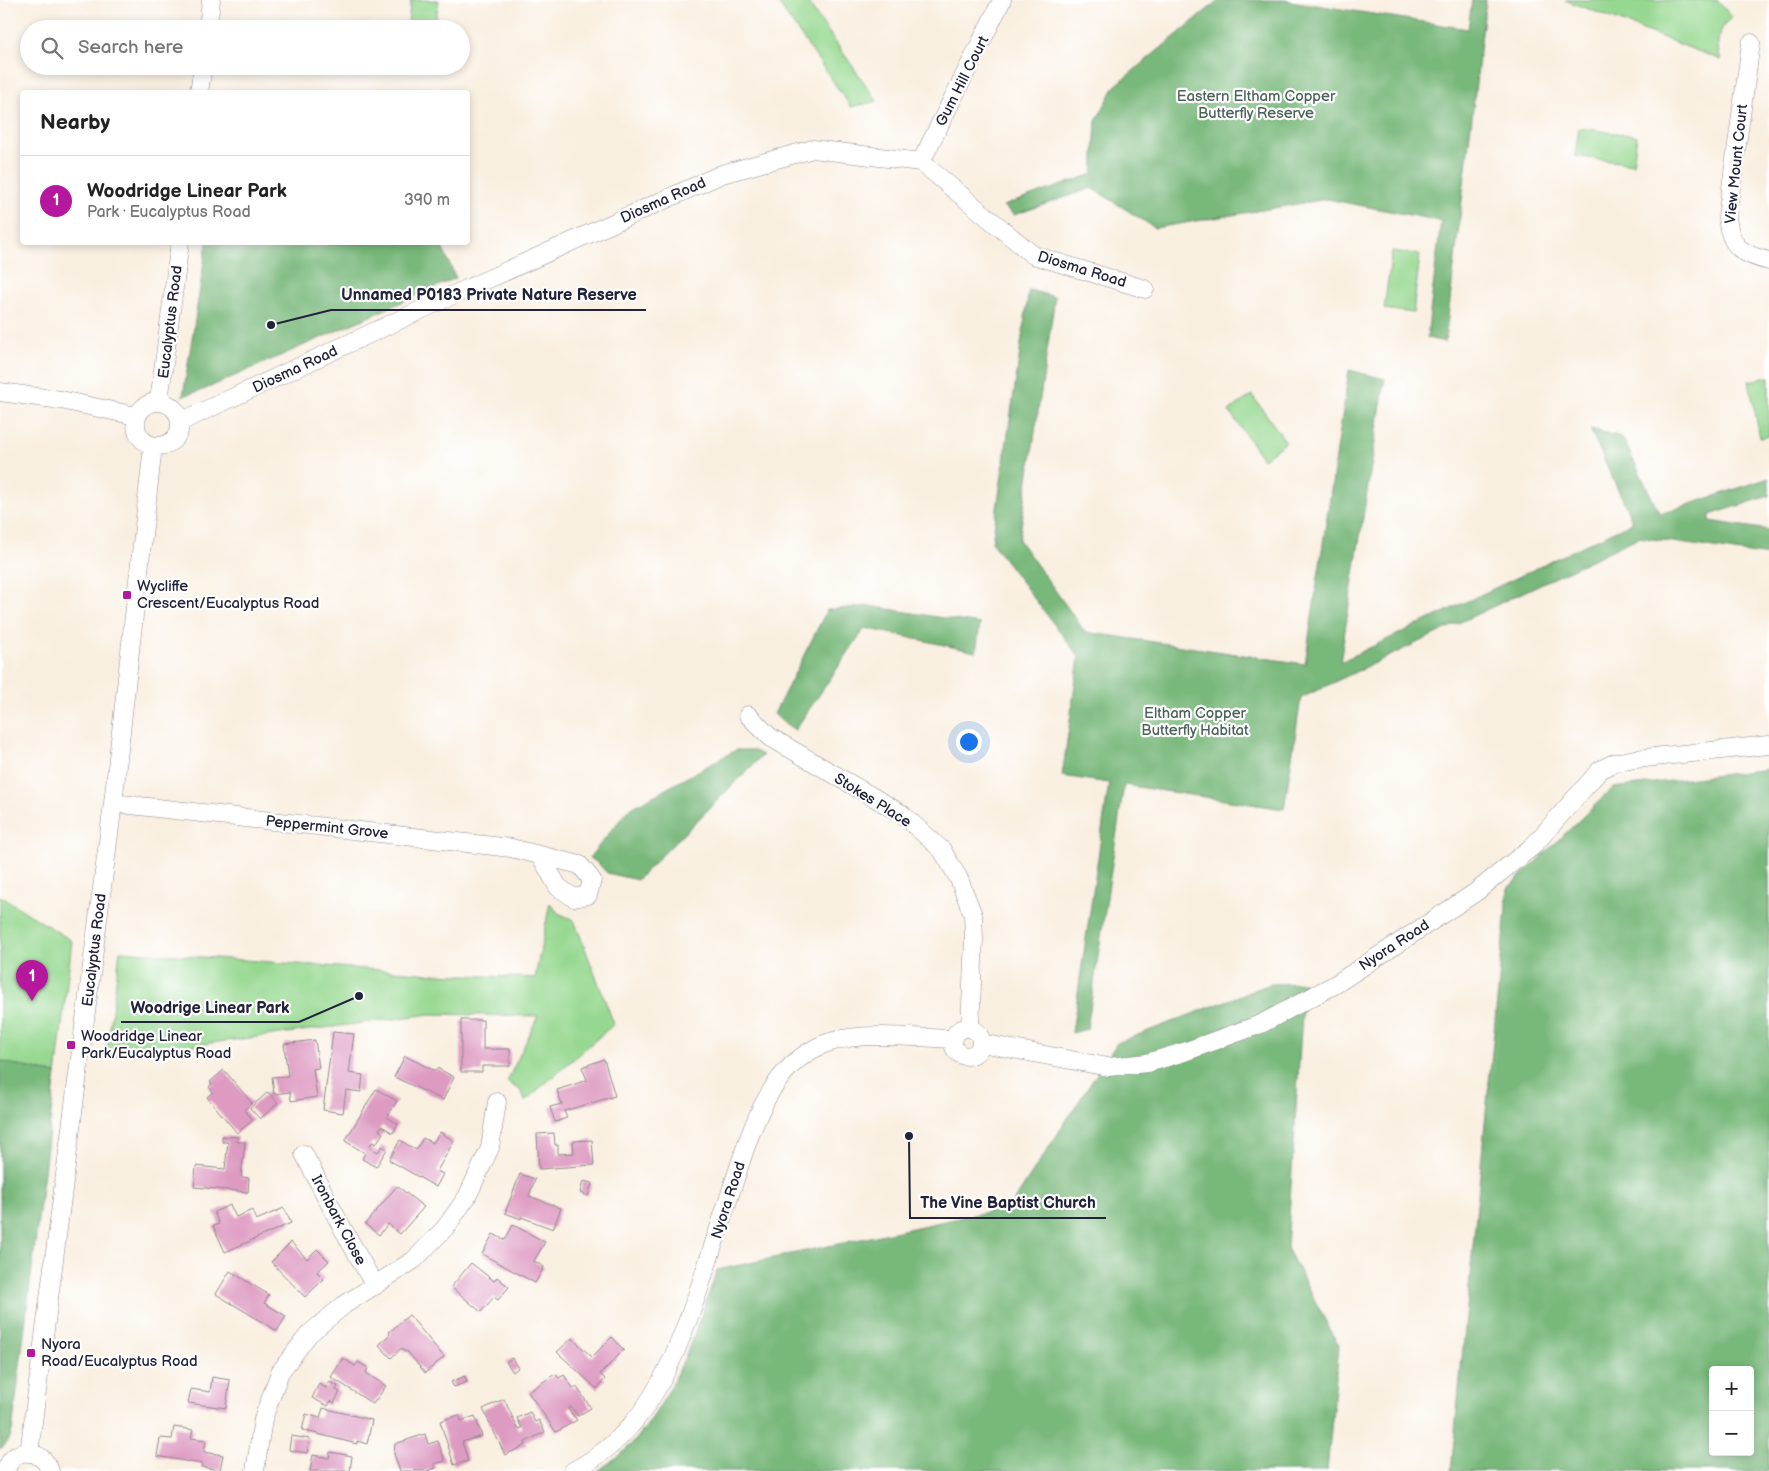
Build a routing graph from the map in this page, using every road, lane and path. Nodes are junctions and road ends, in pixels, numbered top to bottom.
1 (212, 0) edge
2 (1002, 0) edge
3 (209, 20) edge
4 (1751, 43) dead end
5 (202, 75) edge
6 (200, 90) edge
7 (921, 162) junction
8 (180, 245) edge
9 (1769, 262) edge
10 (1146, 289) dead end
11 (0, 392) edge
12 (160, 401) junction
13 (136, 416) junction
14 (180, 422) junction
15 (153, 446) junction
16 (748, 715) dead end
17 (1769, 745) edge
18 (113, 803) junction
19 (540, 855) dead end
20 (970, 1028) junction
21 (954, 1039) junction
22 (981, 1043) junction
23 (497, 1102) dead end
24 (304, 1154) dead end
25 (375, 1286) junction
26 (29, 1453) junction
27 (6, 1471) edge
28 (50, 1471) edge
29 (255, 1471) edge
30 (573, 1471) edge

1 - 3 street
2 - 7 street, Gum Hill Court
4 - 9 street, View Mount Court
5 - 6 street
7 - 10 street, Diosma Road
7 - 14 street, Diosma Road
8 - 12 street, Eucalyptus Road
11 - 13 street
12 - 13 street
12 - 14 street
13 - 15 street
14 - 15 street
15 - 18 street, Eucalyptus Road
16 - 20 street, Stokes Place
17 - 22 street, Nyora Road
18 - 19 street, Peppermint Grove
18 - 26 street, Eucalyptus Road
20 - 21 street
20 - 22 street
21 - 22 street
21 - 30 street, Nyora Road
23 - 25 street
24 - 25 street, Ironbark Close
25 - 29 street
26 - 27 street
26 - 28 street

